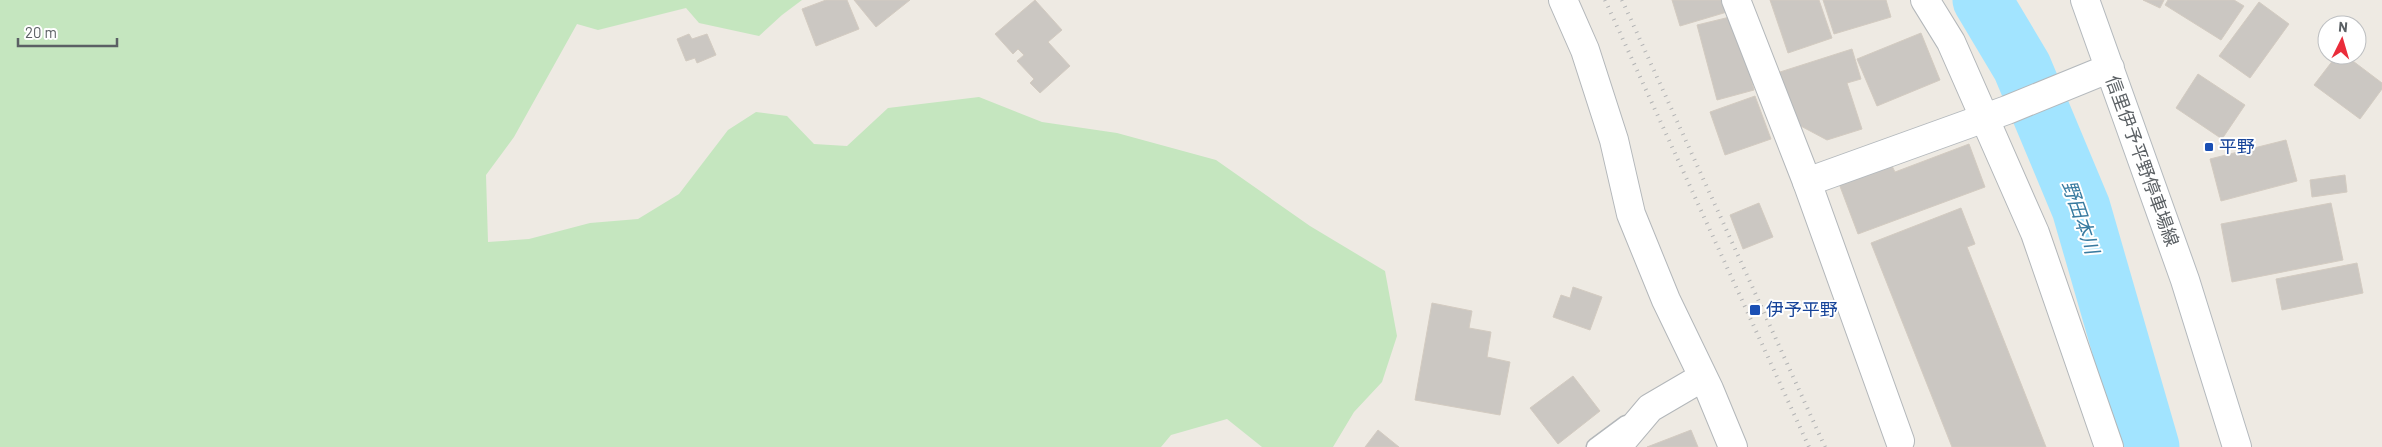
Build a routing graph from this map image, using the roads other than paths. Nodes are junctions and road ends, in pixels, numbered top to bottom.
1 (1562, 0) edge
2 (1736, 0) edge
3 (1926, 0) edge
4 (2085, 0) edge
5 (2110, 68) junction
6 (1995, 114) junction
7 (1807, 182) junction
8 (1703, 377) junction
9 (1640, 420) junction
10 (1900, 441) dead end
11 (1595, 447) edge
12 (1617, 447) edge
13 (1733, 447) edge
14 (2109, 447) edge
15 (2236, 447) edge

1 - 8 street
2 - 7 street
3 - 6 street
4 - 5 street
5 - 6 street, 信里伊予平野停車場線
5 - 15 street, 信里伊予平野停車場線
6 - 7 street, 信里伊予平野停車場線
6 - 14 street
7 - 10 street
8 - 9 street
8 - 13 street
9 - 11 lane
9 - 12 street

